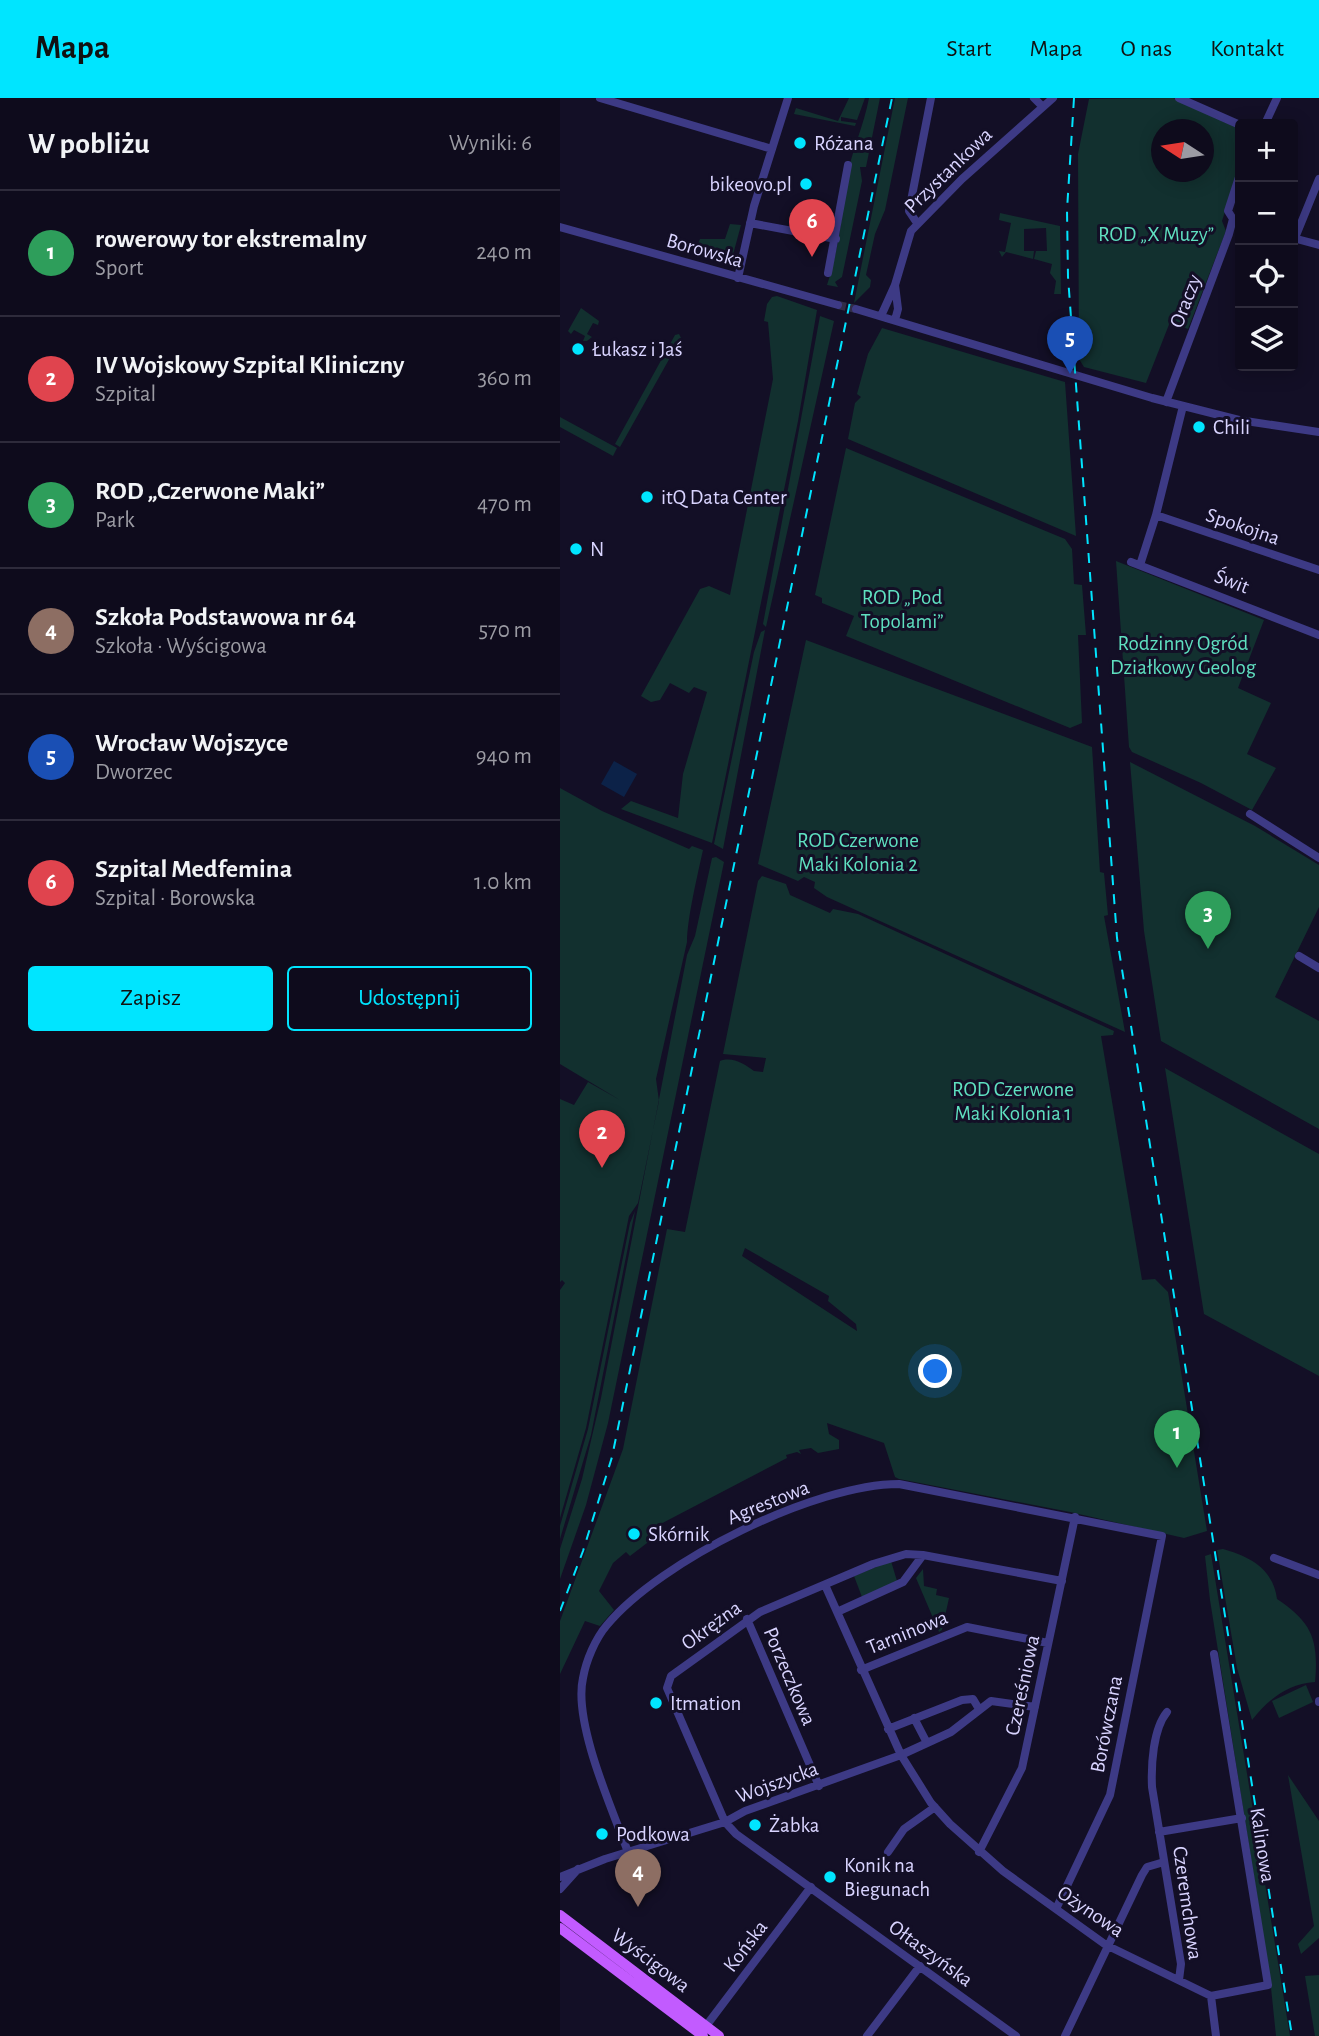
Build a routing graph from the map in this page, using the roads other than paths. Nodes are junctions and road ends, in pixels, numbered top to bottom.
1 (600, 98) edge
2 (788, 98) edge
3 (931, 98) edge
4 (1034, 98) edge
5 (1053, 98) edge
6 (1179, 98) edge
7 (1277, 98) edge
8 (1042, 107) junction
9 (1267, 119) edge
10 (1235, 123) edge
11 (772, 149) junction
12 (848, 165) dead end
13 (1319, 179) edge
14 (1235, 189) edge
15 (1235, 219) edge
16 (750, 223) junction
17 (916, 223) junction
18 (1235, 223) edge
19 (561, 227) edge
20 (1298, 229) edge
21 (836, 239) junction
22 (1298, 239) edge
23 (1319, 245) edge
24 (828, 273) dead end
25 (738, 278) junction
26 (895, 285) junction
27 (838, 305) tunnel mouth
28 (856, 309) tunnel mouth
29 (878, 315) junction
30 (895, 320) junction
31 (1166, 402) junction
32 (1183, 406) junction
33 (1319, 432) edge
34 (1156, 515) junction
35 (1319, 570) edge
36 (1319, 635) edge
37 (1250, 814) dead end
38 (1319, 858) edge
39 (1299, 956) dead end
40 (1319, 968) edge
41 (1075, 1517) junction
42 (1162, 1536) joint
43 (923, 1555) junction
44 (1274, 1558) dead end
45 (1319, 1575) edge
46 (1062, 1581) junction
47 (825, 1585) junction
48 (837, 1612) junction
49 (747, 1619) junction
50 (1048, 1643) junction
51 (1214, 1654) dead end
52 (861, 1670) junction
53 (1035, 1707) junction
54 (979, 1709) junction
55 (1167, 1712) dead end
56 (915, 1718) junction
57 (888, 1729) junction
58 (927, 1743) junction
59 (901, 1755) junction
60 (819, 1786) junction
61 (935, 1807) junction
62 (1242, 1818) junction
63 (725, 1822) junction
64 (1159, 1832) junction
65 (628, 1852) junction
66 (888, 1852) dead end
67 (979, 1852) junction
68 (1164, 1862) junction
69 (578, 1870) junction
70 (560, 1877) edge
71 (811, 1887) junction
72 (560, 1889) edge
73 (1056, 1909) junction
74 (560, 1915) edge
75 (560, 1928) edge
76 (1106, 1945) junction
77 (920, 1966) junction
78 (1179, 1980) junction
79 (1211, 1996) junction
80 (705, 2031) edge
81 (719, 2036) edge
82 (867, 2036) edge
83 (1016, 2036) edge
84 (1065, 2036) edge
85 (1216, 2036) edge

1 - 11 street
2 - 11 street
3 - 17 street
4 - 8 street
5 - 8 street, Przystankowa
6 - 10 street
7 - 9 street
8 - 17 street, Przystankowa
11 - 16 street
12 - 21 street
13 - 20 street
14 - 15 street, Oraczy
16 - 21 street
16 - 25 street
17 - 26 street, Przystankowa
18 - 31 street, Oraczy
19 - 25 street, Borowska
21 - 24 street
22 - 23 street
25 - 27 street, Borowska
26 - 29 street, Przystankowa
26 - 30 street, Przystankowa
28 - 29 street
29 - 30 street
30 - 31 street
31 - 32 street
32 - 33 street
32 - 34 street
34 - 35 street, Spokojna
34 - 36 street, Świt
37 - 38 street
39 - 40 street
41 - 42 street, Agrestowa
41 - 46 street, Czereśniowa
41 - 65 street, Agrestowa
42 - 73 street, Borówczana
43 - 46 street, Okrężna
43 - 47 street, Okrężna
43 - 48 street
44 - 45 street
46 - 50 street, Czereśniowa
47 - 48 street, Ożynowa
47 - 49 street, Okrężna
48 - 52 street, Ożynowa
49 - 60 street, Porzeczkowa
49 - 63 street, Okrężna
50 - 52 street, Tarninowa
50 - 53 street, Czereśniowa
51 - 62 street, Kalinowa
52 - 57 street, Ożynowa
53 - 54 street, Wojszycka
53 - 67 street, Czereśniowa
54 - 56 street, Wojszycka
54 - 58 street, Wojszycka
55 - 64 street, Czeremchowa
56 - 57 street, Wojszycka
56 - 58 street
57 - 59 street, Ożynowa
58 - 59 street, Wojszycka
59 - 60 street, Wojszycka
59 - 61 street, Ożynowa
60 - 63 street, Wojszycka
61 - 66 street
61 - 67 street, Ożynowa
62 - 64 street, Czeremchowa
62 - 79 street, Kalinowa
63 - 65 street, Wojszycka
63 - 71 street, Ołtaszyńska
64 - 68 street, Czeremchowa
65 - 69 street, Wojszycka
67 - 73 street, Ożynowa
68 - 76 street
68 - 78 street, Czeremchowa
69 - 70 street, Wojszycka
69 - 72 street, Wojszycka
71 - 77 street, Ołtaszyńska
71 - 80 street, Końska
73 - 76 street, Ożynowa
74 - 80 main road, Wyścigowa
75 - 80 main road, Wyścigowa
76 - 78 street, Ożynowa
76 - 84 street
77 - 82 street
77 - 83 street, Ołtaszyńska
78 - 79 street, Ożynowa
79 - 85 street
80 - 81 main road, Wyścigowa

